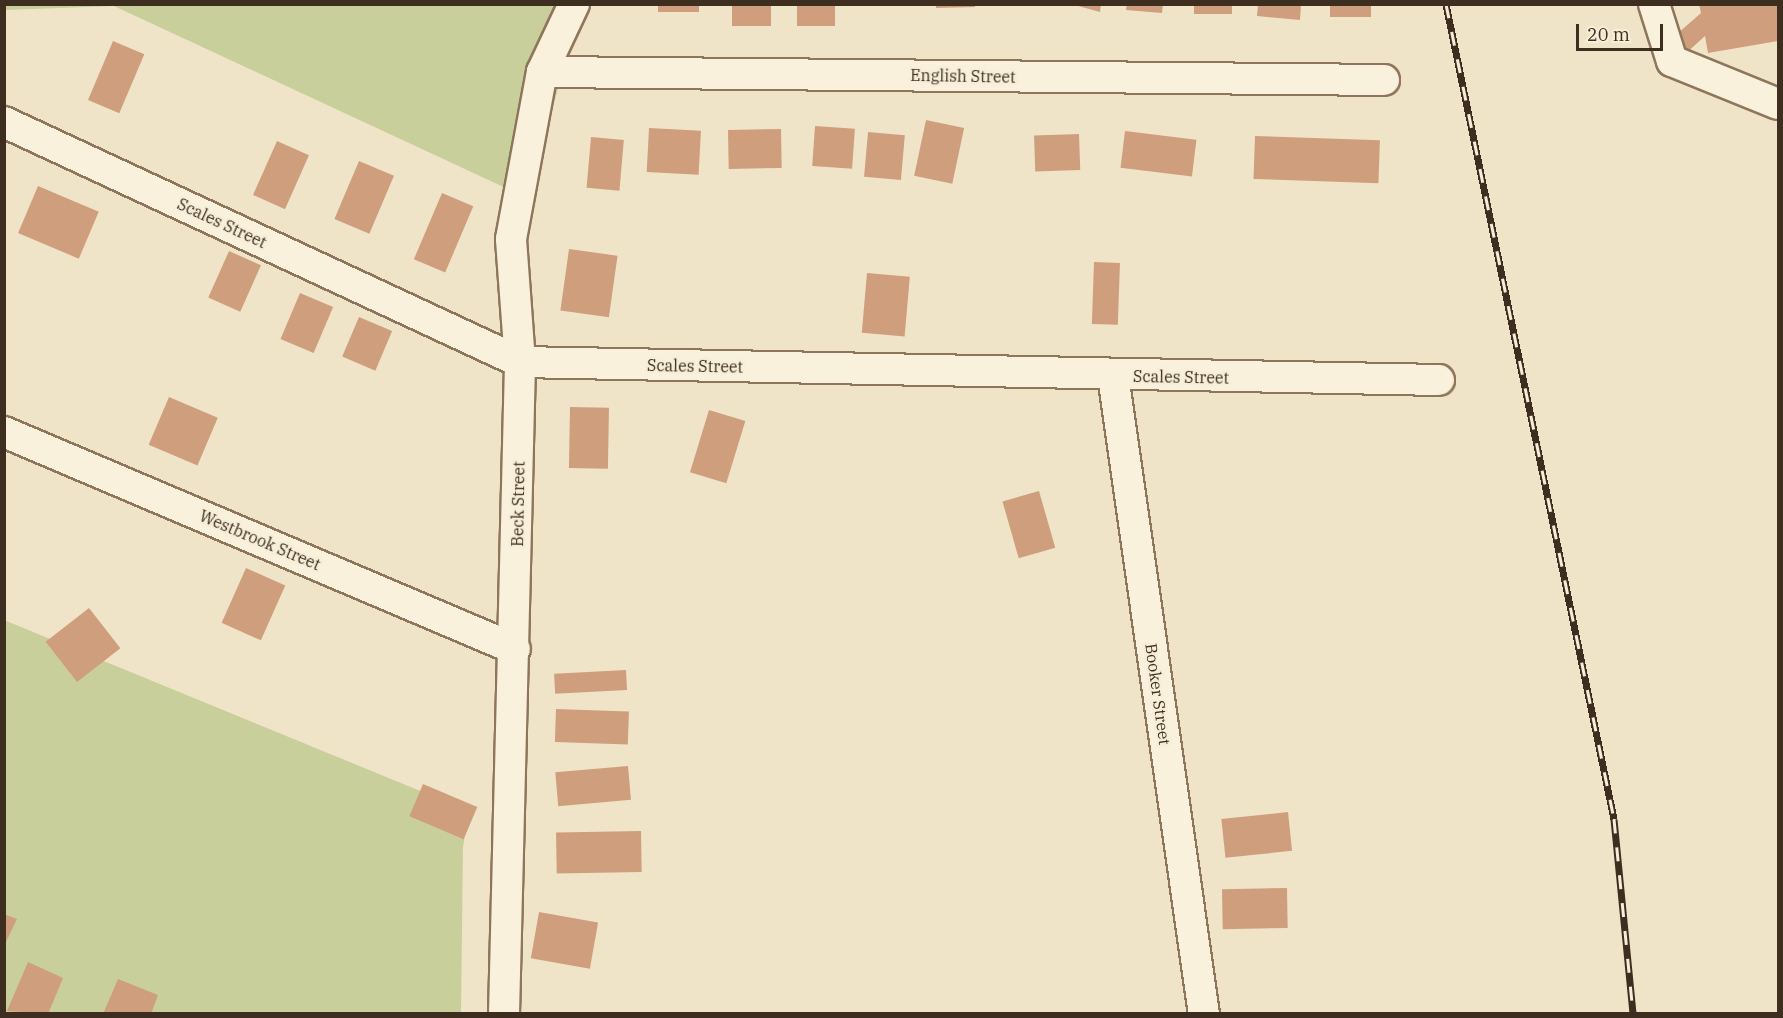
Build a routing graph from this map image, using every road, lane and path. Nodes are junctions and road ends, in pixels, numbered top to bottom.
1 (574, 4) edge
2 (1654, 4) edge
3 (542, 72) junction
4 (1384, 80) dead end
5 (1779, 104) edge
6 (4, 122) edge
7 (520, 363) junction
8 (1113, 375) junction
9 (1439, 380) dead end
10 (4, 432) edge
11 (515, 649) junction
12 (504, 1014) edge
13 (1204, 1014) edge

1 - 3 street, Beck Street
2 - 5 street
3 - 4 street, English Street
3 - 7 street, Beck Street
6 - 7 street, Scales Street
7 - 8 street, Scales Street
7 - 11 street, Beck Street
8 - 9 street, Scales Street
8 - 13 street, Booker Street
10 - 11 street, Westbrook Street
11 - 12 street, Beck Street

